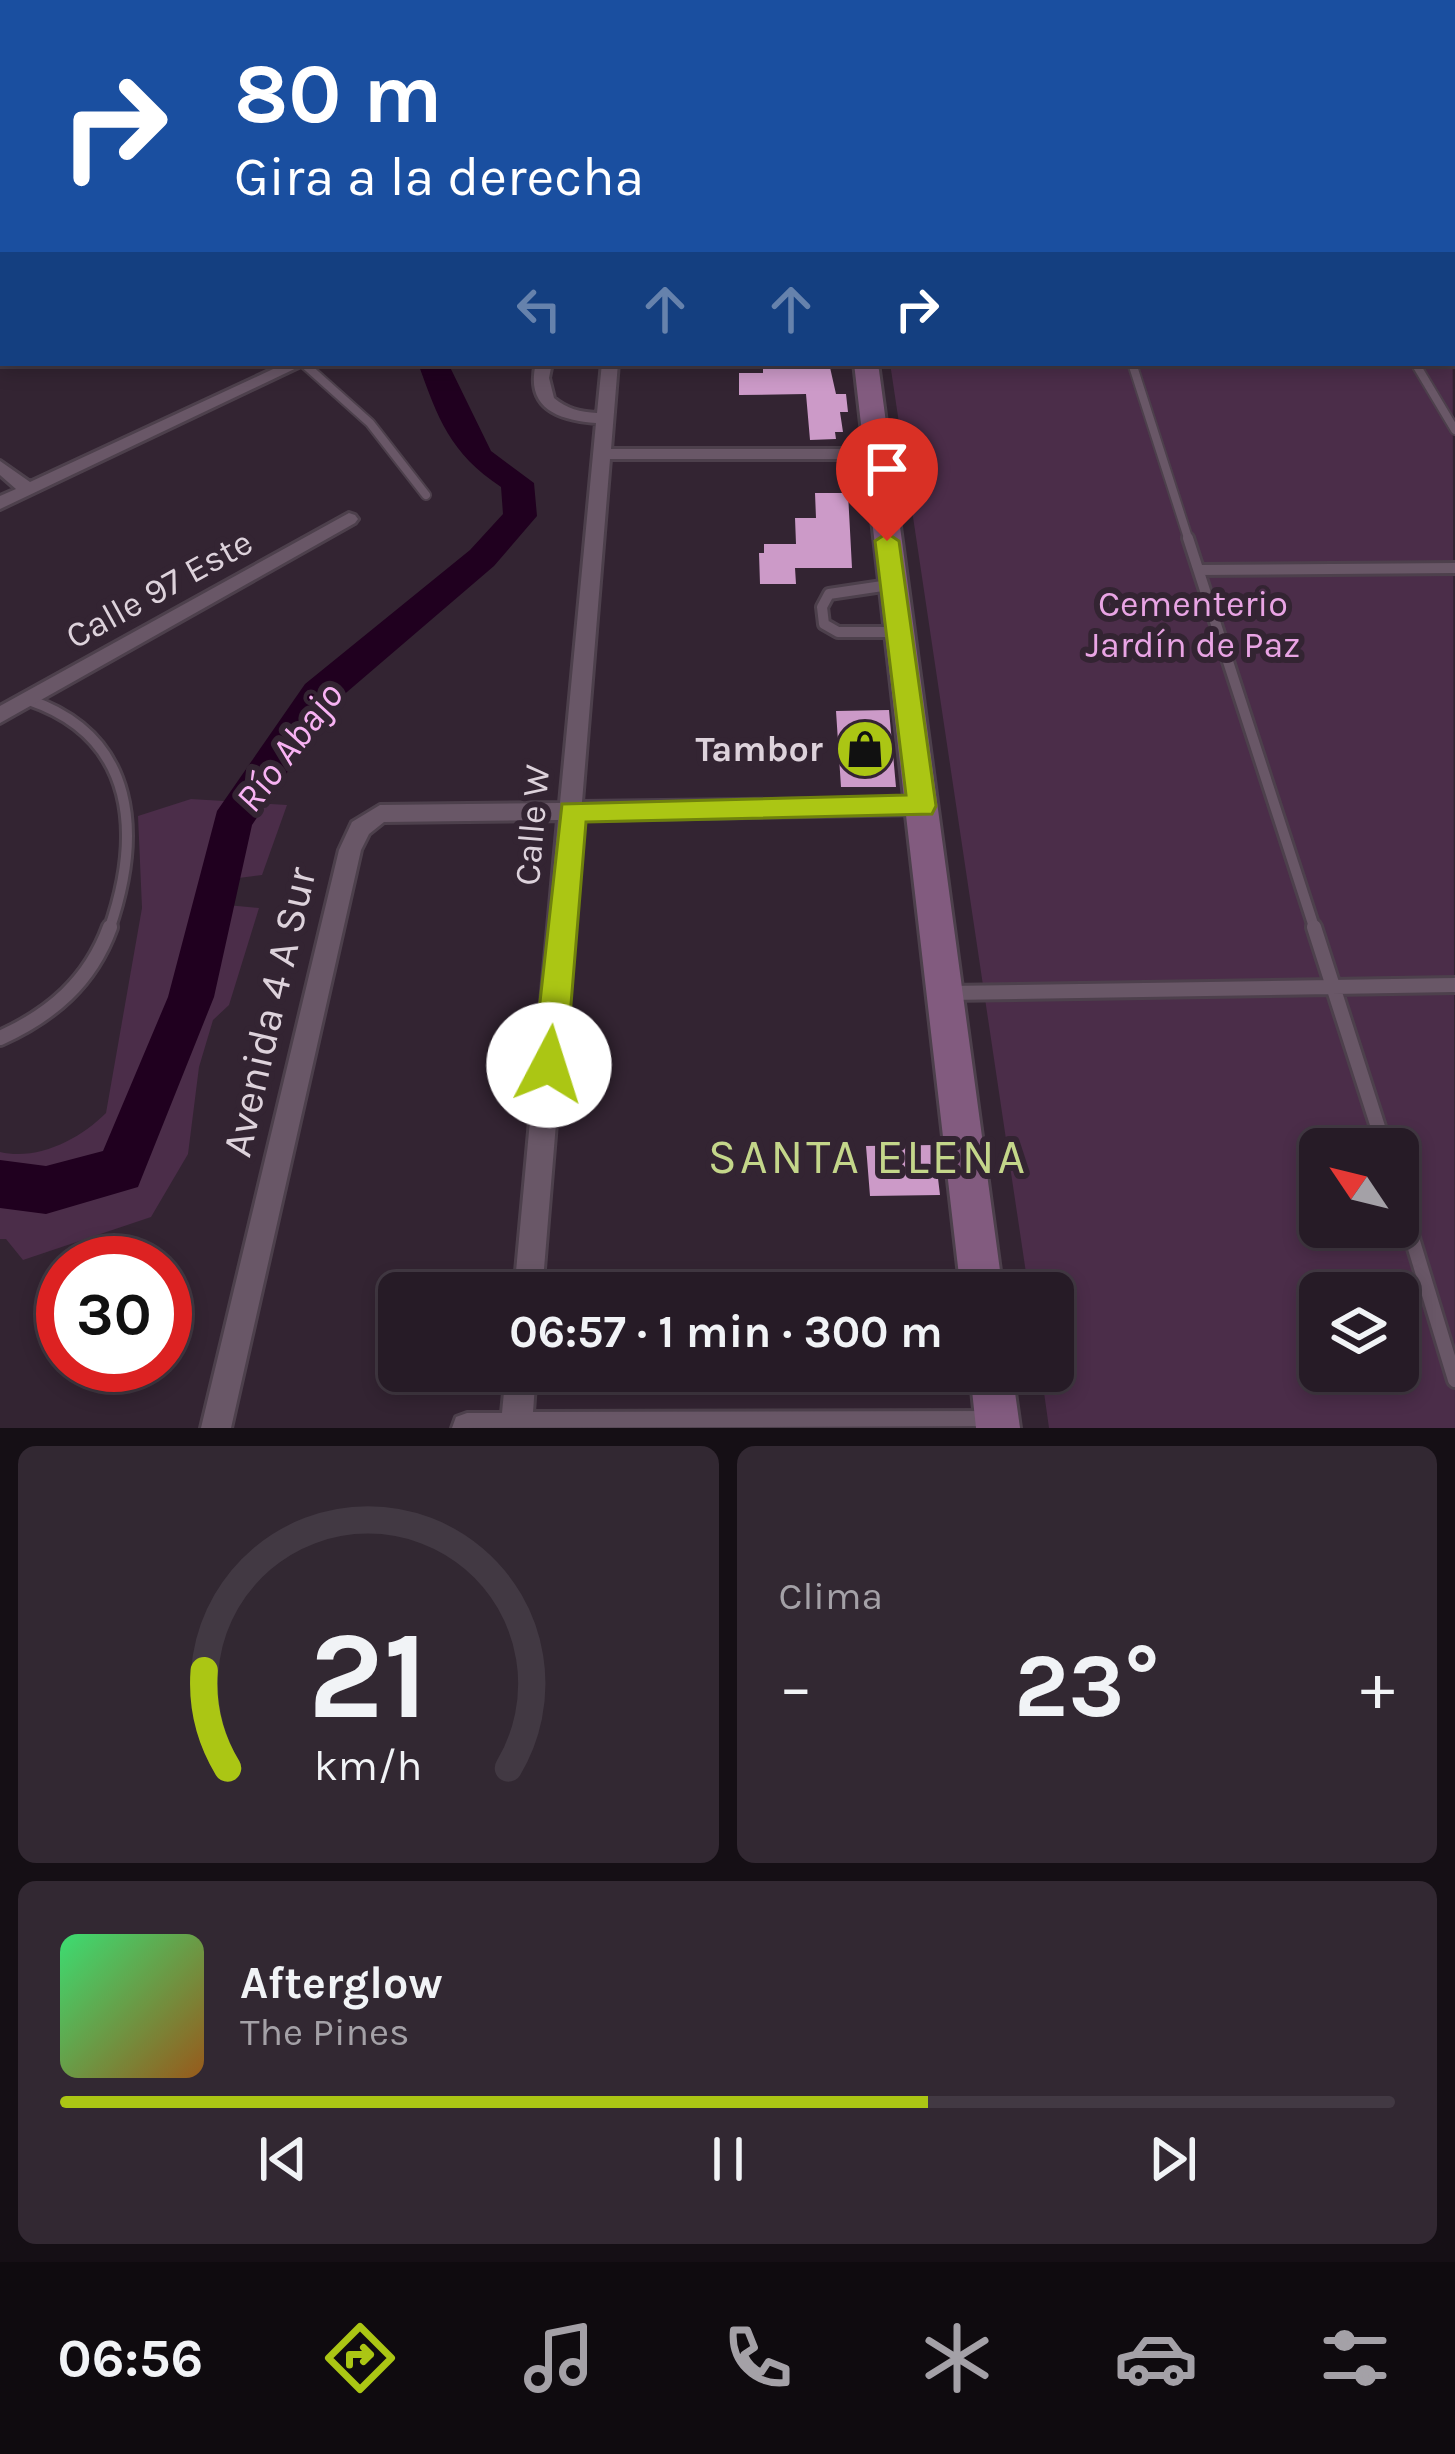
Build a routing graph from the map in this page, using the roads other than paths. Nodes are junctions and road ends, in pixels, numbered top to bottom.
1 (295, 366) edge
2 (306, 366) edge
3 (543, 366) edge
4 (610, 366) edge
5 (866, 366) edge
6 (1133, 366) edge
7 (1417, 366) edge
8 (606, 418) junction
9 (1455, 430) edge
10 (604, 454) junction
11 (875, 454) junction
12 (0, 466) edge
13 (28, 490) junction
14 (425, 495) dead end
15 (0, 503) edge
16 (349, 519) dead end
17 (1455, 568) edge
18 (1199, 570) junction
19 (892, 585) junction
20 (899, 632) junction
21 (29, 700) junction
22 (0, 716) edge
23 (921, 806) junction
24 (572, 812) junction
25 (1455, 985) edge
26 (1336, 987) junction
27 (945, 993) junction
28 (0, 1038) edge
29 (1379, 1128) edge
30 (1415, 1248) edge
31 (530, 1272) edge
32 (979, 1272) edge
33 (1455, 1380) edge
34 (519, 1392) edge
35 (994, 1392) edge
36 (516, 1427) edge
37 (998, 1427) edge
38 (216, 1428) edge
39 (467, 1428) edge

1 - 13 street
2 - 14 lane
3 - 8 street
4 - 8 street, Calle W
5 - 11 street
6 - 18 lane
7 - 9 lane
8 - 10 street, Calle W
10 - 11 street
10 - 24 street, Calle W
11 - 19 street
12 - 13 street
13 - 15 street
16 - 21 street, Calle 97 Este
17 - 18 lane
18 - 26 lane
19 - 20 street
19 - 20 lane
20 - 23 street
21 - 22 street, Calle 97 Este
21 - 28 lane
23 - 24 street, Avenida 4 A Sur
23 - 27 street
24 - 31 street, Calle W
24 - 38 street, Avenida 4 A Sur
25 - 26 lane
26 - 27 lane
26 - 29 lane
27 - 32 street
30 - 33 lane
34 - 36 street
35 - 37 street
36 - 37 street
36 - 39 street

